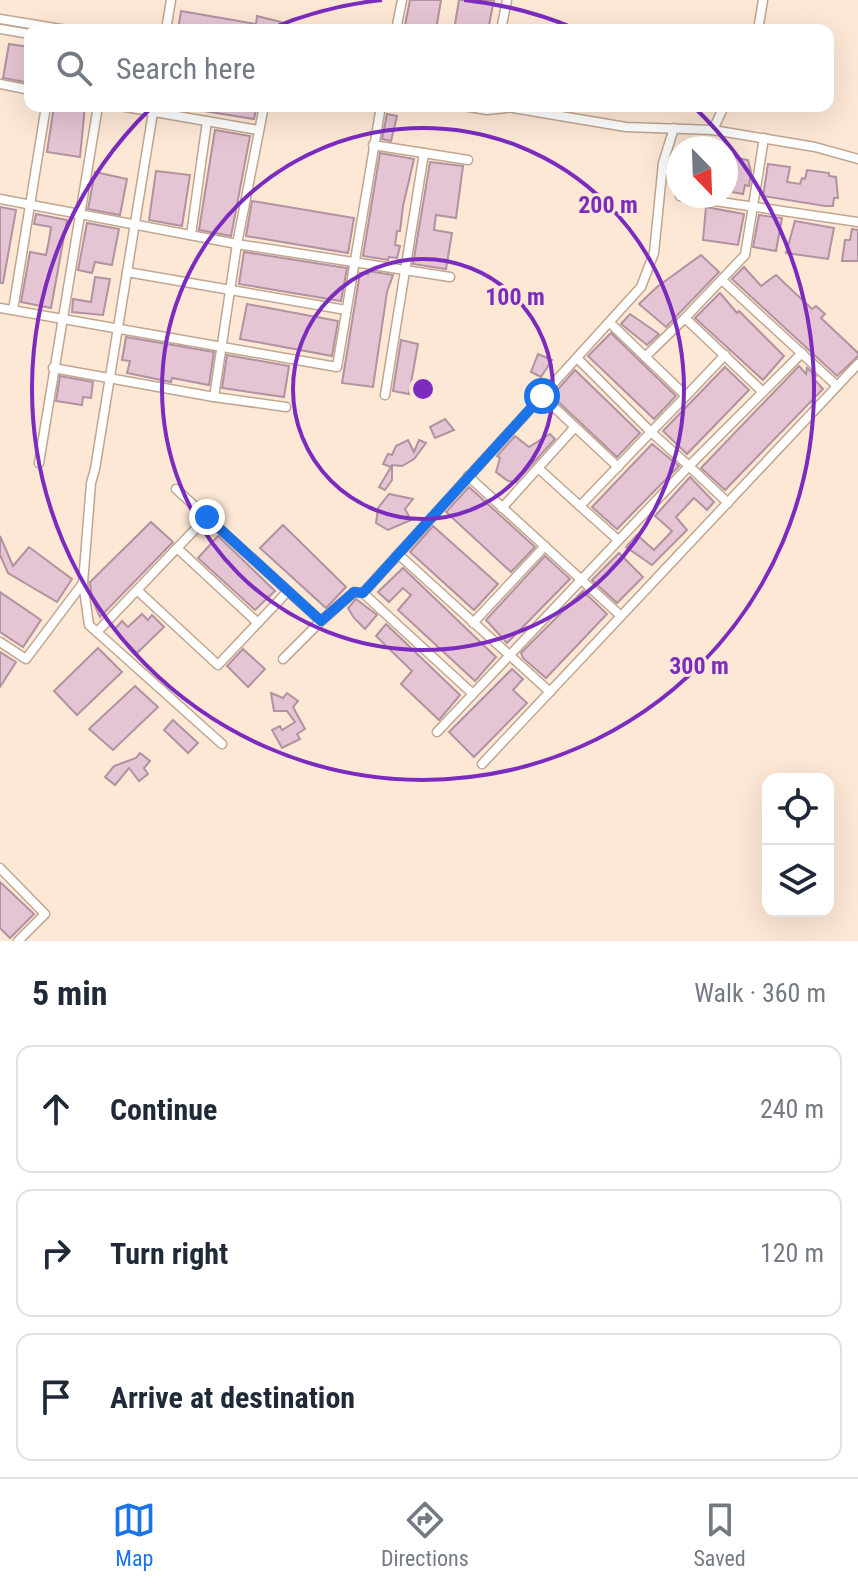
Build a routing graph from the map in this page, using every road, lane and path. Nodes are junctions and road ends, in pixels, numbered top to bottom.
1 (171, 0) edge
2 (402, 0) edge
3 (507, 0) edge
4 (763, 0) edge
5 (0, 19) edge
6 (30, 24) edge
7 (167, 24) edge
8 (397, 24) edge
9 (502, 24) edge
10 (759, 24) edge
11 (0, 29) edge
12 (24, 33) edge
13 (0, 84) edge
14 (24, 89) edge
15 (45, 112) edge
16 (97, 112) edge
17 (154, 112) edge
18 (167, 112) edge
19 (262, 112) edge
20 (380, 112) edge
21 (534, 112) edge
22 (721, 112) edge
23 (207, 121) junction
24 (674, 128) junction
25 (258, 130) junction
26 (713, 130) junction
27 (764, 138) junction
28 (373, 145) junction
29 (424, 153) junction
30 (858, 159) edge
31 (468, 160) dead end
32 (660, 193) junction
33 (666, 194) edge
34 (0, 199) edge
35 (738, 204) edge
36 (31, 205) junction
37 (751, 206) junction
38 (80, 214) junction
39 (858, 222) edge
40 (135, 224) junction
41 (191, 235) junction
42 (237, 244) junction
43 (354, 262) junction
44 (405, 270) junction
45 (127, 272) junction
46 (450, 277) dead end
47 (722, 280) junction
48 (230, 290) junction
49 (0, 308) edge
50 (13, 310) junction
51 (346, 310) junction
52 (685, 318) junction
53 (64, 319) junction
54 (609, 322) junction
55 (118, 329) junction
56 (221, 347) junction
57 (802, 353) junction
58 (725, 355) junction
59 (645, 357) junction
60 (577, 358) junction
61 (858, 364) edge
62 (53, 368) junction
63 (110, 379) junction
64 (837, 386) junction
65 (763, 392) junction
66 (385, 395) dead end
67 (542, 396) junction
68 (686, 396) junction
69 (214, 397) junction
70 (286, 407) dead end
71 (575, 427) junction
72 (651, 432) junction
73 (39, 463) dead end
74 (689, 466) junction
75 (618, 467) junction
76 (538, 468) junction
77 (468, 476) junction
78 (176, 489) dead end
79 (728, 503) junction
80 (580, 506) junction
81 (502, 508) junction
82 (207, 517) junction
83 (618, 540) junction
84 (545, 546) junction
85 (177, 548) junction
86 (398, 554) junction
87 (581, 580) junction
88 (83, 583) junction
89 (137, 590) junction
90 (288, 591) junction
91 (363, 593) junction
92 (621, 616) junction
93 (321, 621) junction
94 (258, 623) junction
95 (473, 623) junction
96 (97, 632) junction
97 (0, 642) edge
98 (509, 656) junction
99 (283, 659) dead end
100 (550, 692) junction
101 (473, 694) junction
102 (437, 732) dead end
103 (222, 744) dead end
104 (482, 764) dead end
105 (0, 868) edge
106 (18, 941) edge

1 - 7 street
2 - 8 street
3 - 9 street
4 - 10 street
5 - 6 street
11 - 12 street
13 - 14 street
15 - 36 street
16 - 38 street
17 - 40 street
18 - 23 street
19 - 25 street
20 - 28 street
21 - 24 street
22 - 26 street
23 - 25 street
23 - 41 street
24 - 26 street
24 - 32 street
25 - 42 street
26 - 27 street
27 - 30 street
27 - 37 street
28 - 29 street
28 - 43 street
29 - 31 street
29 - 44 street
32 - 33 street
32 - 54 street
34 - 36 street
35 - 37 street
36 - 38 street
36 - 50 street
37 - 39 street
37 - 47 street
38 - 40 street
38 - 53 street
40 - 41 street
40 - 45 street
41 - 42 street
42 - 43 street
42 - 48 street
43 - 44 street
43 - 51 street
44 - 46 street
44 - 66 street
45 - 48 street
45 - 55 street
47 - 52 street
47 - 57 street
48 - 51 street
48 - 56 street
49 - 50 street
50 - 53 street
51 - 56 street
52 - 58 street
52 - 59 street
53 - 55 street
53 - 62 street
54 - 59 street
54 - 60 street
55 - 56 street
55 - 63 street
56 - 69 street
57 - 64 street
57 - 65 street
58 - 65 street
58 - 68 street
59 - 68 street
60 - 67 street
60 - 72 street
61 - 64 street
62 - 63 street
62 - 73 street
63 - 69 street
63 - 88 street
64 - 79 street
65 - 74 street
67 - 71 street
67 - 77 street
68 - 72 street
69 - 70 street
71 - 75 street
71 - 76 street
72 - 74 street
72 - 75 street
74 - 79 street
74 - 83 street
75 - 80 street
76 - 80 street
76 - 81 street
77 - 81 street
77 - 86 street
78 - 82 street
79 - 92 street
80 - 83 street
81 - 84 street
82 - 85 street
82 - 90 street
83 - 87 street
84 - 87 street
84 - 95 street
85 - 89 street
85 - 94 street
86 - 91 street
86 - 95 street
87 - 92 street
87 - 98 street
88 - 96 street
88 - 97 street
89 - 94 street
89 - 96 street
90 - 93 street
90 - 94 street
91 - 93 street
91 - 101 street
92 - 100 street
93 - 99 street
95 - 98 street
96 - 103 street
98 - 100 street
98 - 101 street
100 - 104 street
101 - 102 street
105 - 106 street

